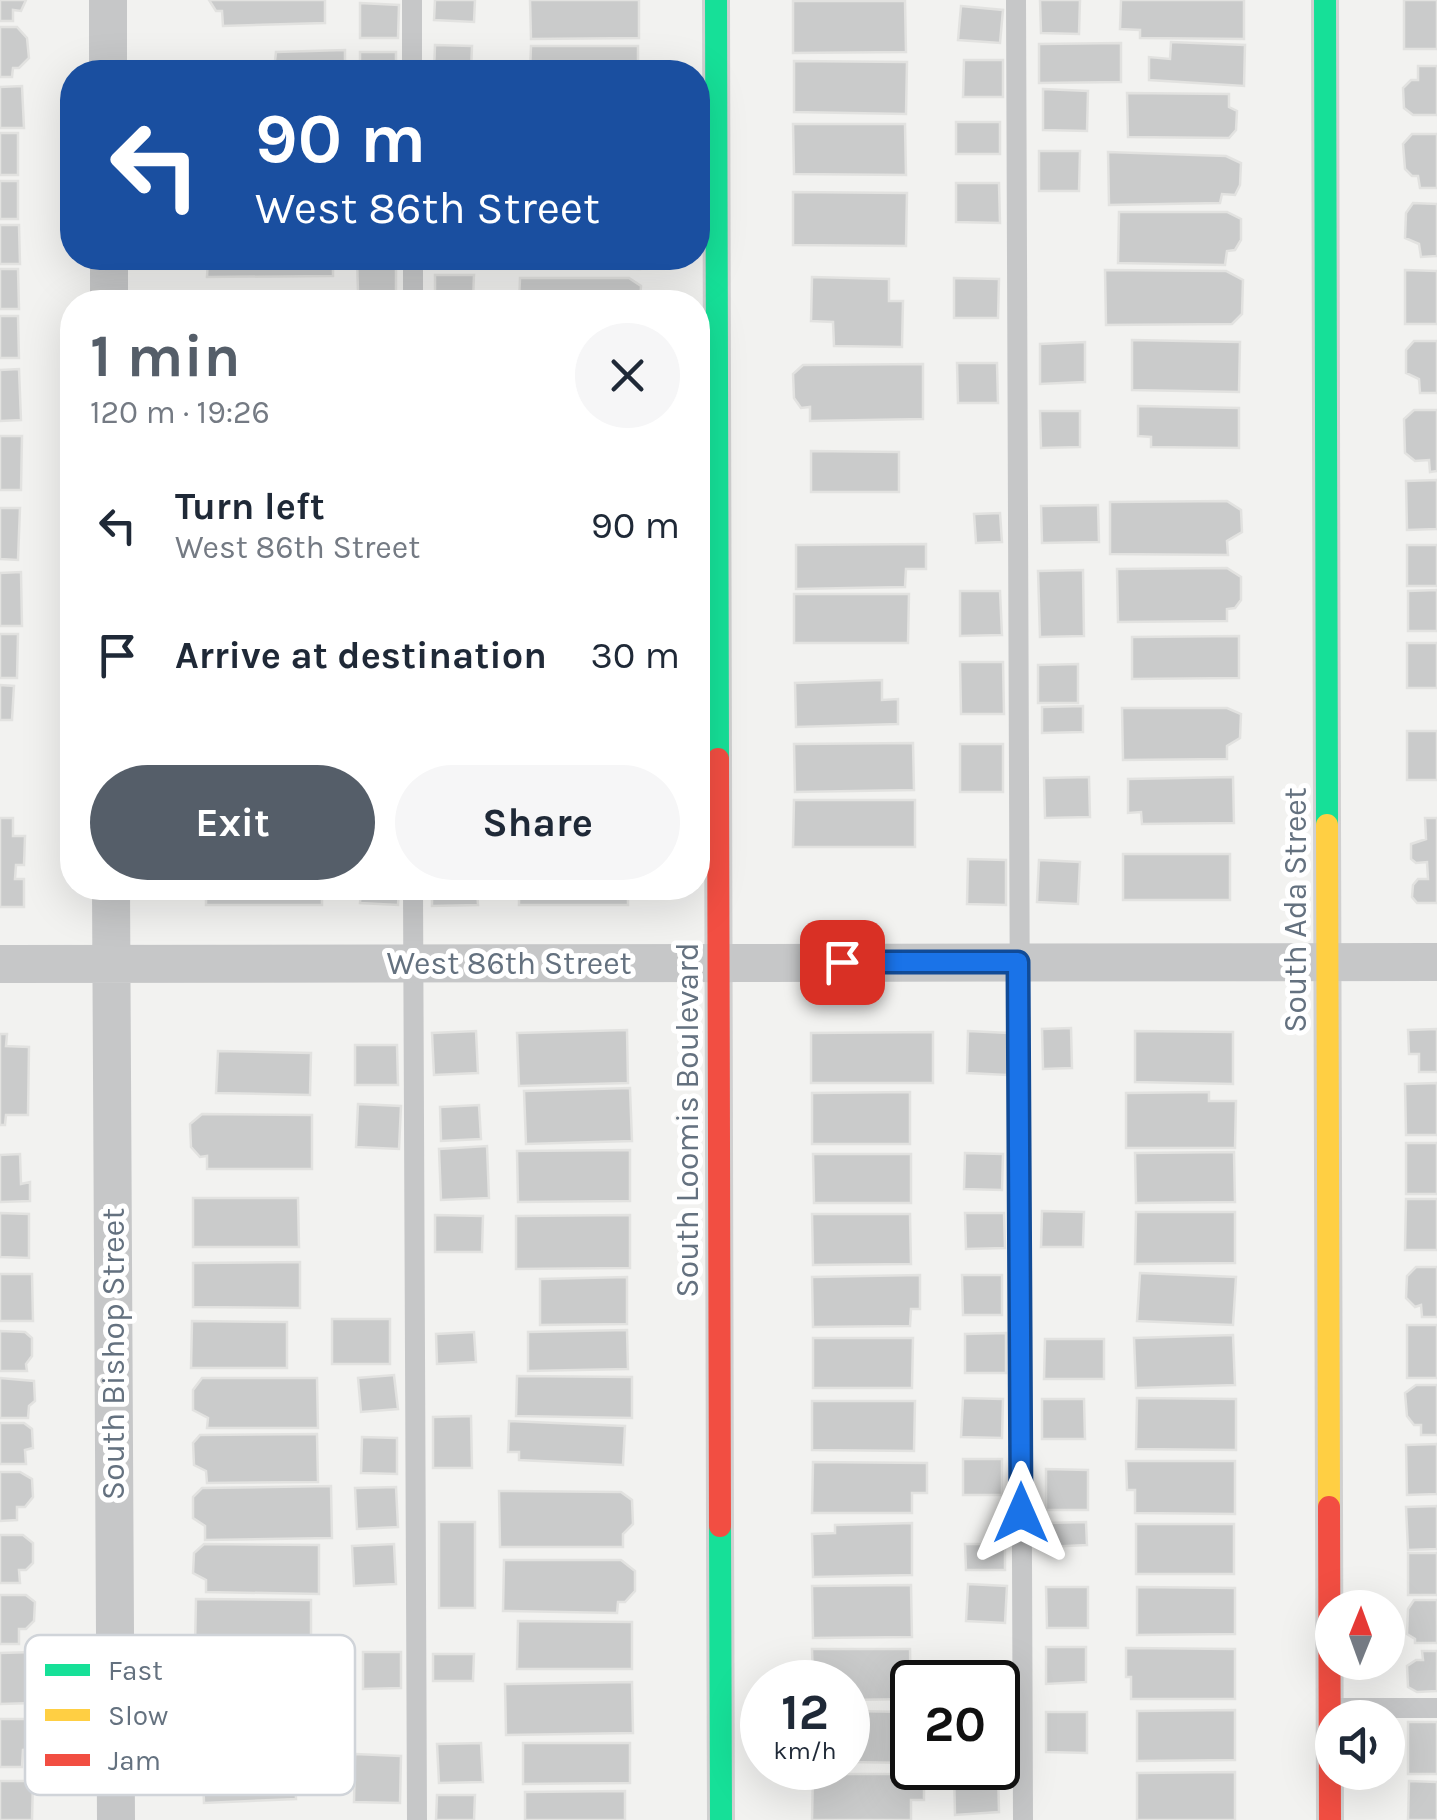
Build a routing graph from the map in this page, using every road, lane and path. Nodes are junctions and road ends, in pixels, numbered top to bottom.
1 (108, 0) edge
2 (412, 0) edge
3 (716, 0) edge
4 (1016, 0) edge
5 (1325, 0) edge
6 (108, 60) edge
7 (412, 60) edge
8 (111, 900) edge
9 (414, 900) edge
10 (1018, 962) junction
11 (1328, 962) junction
12 (1437, 962) edge
13 (414, 963) junction
14 (719, 963) junction
15 (0, 964) edge
16 (111, 964) junction
17 (115, 1635) edge
18 (1330, 1700) edge
19 (1405, 1708) edge
20 (1437, 1708) edge
21 (1330, 1790) edge
22 (116, 1795) edge
23 (116, 1820) edge
24 (417, 1820) edge
25 (721, 1820) edge
26 (1023, 1820) edge
27 (1330, 1820) edge

1 - 6 street
2 - 7 lane
3 - 14 street, South Loomis Boulevard
4 - 10 lane
5 - 11 street, South Ada Street
8 - 16 street, South Bishop Street
9 - 13 lane
10 - 11 street, West 86th Street
10 - 14 street, West 86th Street
10 - 26 lane
11 - 12 street, West 86th Street
11 - 18 street, South Ada Street
13 - 14 street, West 86th Street
13 - 16 street, West 86th Street
13 - 24 lane
14 - 25 street, South Loomis Boulevard
15 - 16 street, West 86th Street
16 - 17 street, South Bishop Street
19 - 20 lane
21 - 27 street, South Ada Street
22 - 23 street, South Bishop Street

